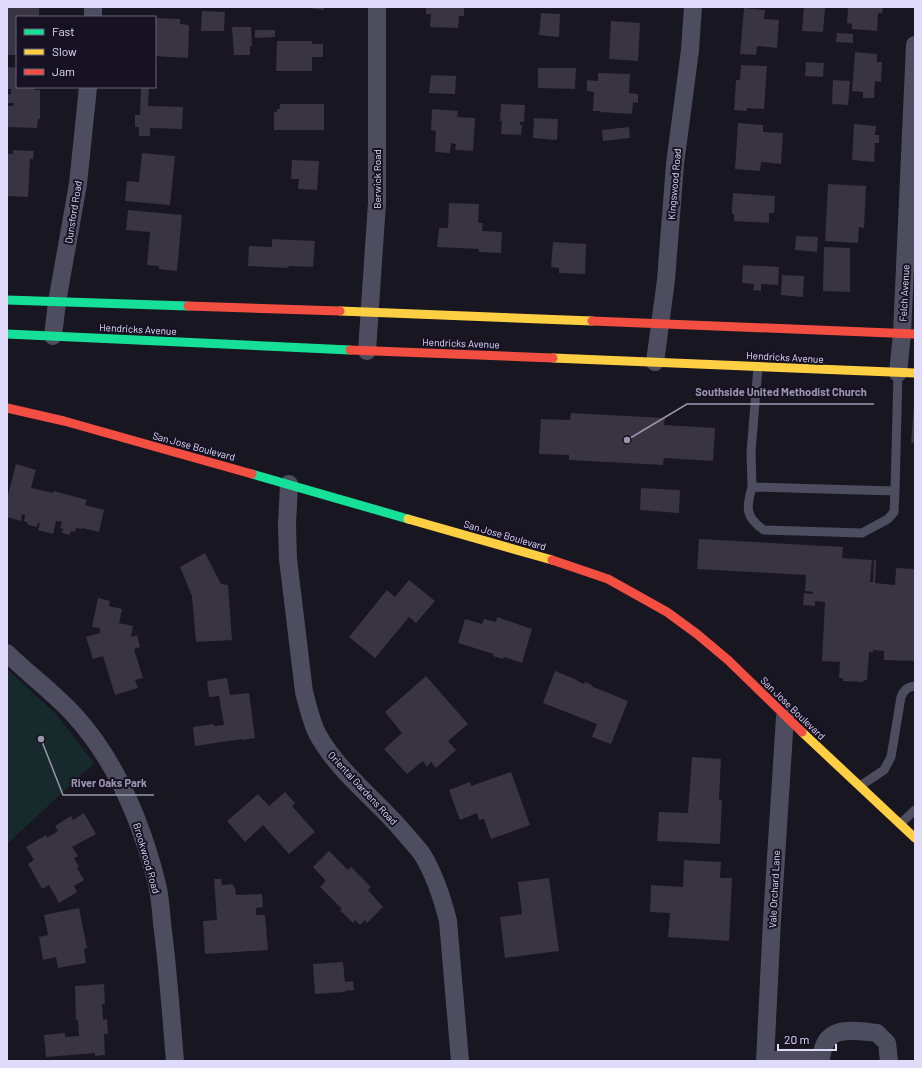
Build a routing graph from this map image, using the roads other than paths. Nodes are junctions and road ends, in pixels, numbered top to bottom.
1 (377, 7) edge
2 (693, 7) edge
3 (915, 45) edge
4 (88, 88) edge
5 (910, 254) edge
6 (7, 300) edge
7 (57, 302) junction
8 (371, 312) junction
9 (660, 325) junction
10 (7, 334) edge
11 (908, 334) edge
12 (53, 336) junction
13 (367, 351) junction
14 (655, 362) junction
15 (758, 367) junction
16 (907, 373) edge
17 (7, 408) edge
18 (290, 484) junction
19 (752, 487) junction
20 (895, 491) junction
21 (7, 653) edge
22 (915, 686) edge
23 (785, 717) junction
24 (860, 786) junction
25 (915, 810) edge
26 (900, 824) junction
27 (915, 838) edge
28 (821, 1060) edge
29 (175, 1061) edge
30 (460, 1061) edge
31 (765, 1061) edge
32 (889, 1061) edge

1 - 8 street, Berwick Road
2 - 9 street, Kingswood Road
3 - 5 street, Felch Avenue
4 - 7 street, Dunsford Road
5 - 11 street, Felch Avenue
6 - 7 main road
7 - 8 main road
7 - 12 street, Dunsford Road
8 - 9 main road
8 - 13 street, Berwick Road
9 - 11 main road
9 - 14 street, Kingswood Road
10 - 12 main road, Hendricks Avenue
11 - 16 street, Felch Avenue
12 - 13 main road, Hendricks Avenue
13 - 14 main road, Hendricks Avenue
14 - 15 main road, Hendricks Avenue
15 - 16 main road, Hendricks Avenue
15 - 19 lane
16 - 20 lane
17 - 18 main road, San Jose Boulevard
18 - 23 main road, San Jose Boulevard
18 - 30 street, Oriental Gardens Road
19 - 20 lane
19 - 20 lane
21 - 29 street, Brookwood Road
22 - 24 lane
23 - 24 main road, San Jose Boulevard
23 - 31 street, Vale Orchard Lane
24 - 26 main road, San Jose Boulevard
25 - 26 lane
26 - 27 main road, San Jose Boulevard
28 - 31 street
28 - 32 street

